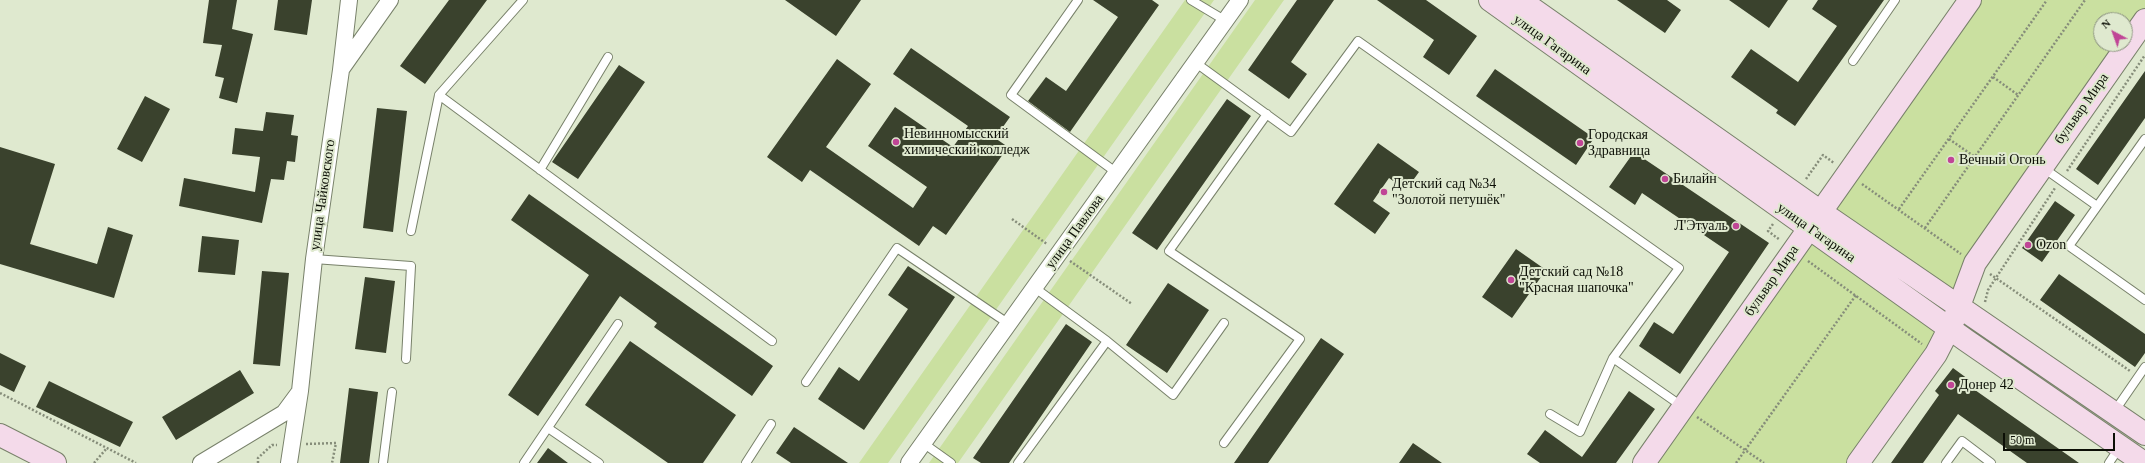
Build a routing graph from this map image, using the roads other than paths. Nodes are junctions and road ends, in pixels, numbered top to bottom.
1 (349, 0) edge
2 (390, 0) edge
3 (523, 0) edge
4 (1078, 0) edge
5 (1192, 0) edge
6 (1240, 0) edge
7 (1490, 0) edge
8 (1520, 0) edge
9 (1895, 0) edge
10 (1970, 0) edge
11 (2145, 20) edge
12 (1226, 21) junction
13 (608, 57) dead end
14 (1853, 61) dead end
15 (1196, 63) junction
16 (341, 70) junction
17 (439, 95) junction
18 (1267, 114) junction
19 (2145, 139) edge
20 (2042, 167) junction
21 (540, 170) junction
22 (1118, 173) junction
23 (2097, 206) junction
24 (1815, 220) junction
25 (411, 231) dead end
26 (314, 259) junction
27 (1035, 288) junction
28 (2145, 300) edge
29 (1959, 306) junction
30 (1224, 323) dead end
31 (618, 324) dead end
32 (1009, 324) junction
33 (1950, 328) junction
34 (1107, 341) junction
35 (772, 342) dead end
36 (1613, 358) junction
37 (406, 359) dead end
38 (2145, 367) edge
39 (806, 382) dead end
40 (300, 391) junction
41 (392, 392) dead end
42 (1683, 408) junction
43 (2113, 412) junction
44 (1550, 414) dead end
45 (771, 424) dead end
46 (548, 428) junction
47 (2145, 434) edge
48 (0, 435) edge
49 (923, 443) junction
50 (1224, 443) dead end
51 (2114, 455) edge
52 (55, 463) edge
53 (201, 463) edge
54 (289, 463) edge
55 (383, 463) edge
56 (524, 463) edge
57 (599, 463) edge
58 (746, 463) edge
59 (909, 463) edge
60 (951, 463) edge
61 (1018, 463) edge
62 (1644, 463) edge
63 (1858, 463) edge
64 (1946, 463) edge
65 (1991, 463) edge
66 (2144, 463) edge

1 - 16 street, улица Чайковского
2 - 16 street
3 - 17 lane
4 - 22 lane
5 - 12 lane
6 - 12 street, улица Павлова
7 - 24 main road, улица Гагарина
8 - 24 main road, улица Гагарина
9 - 14 lane
10 - 24 main road, бульвар Мира
11 - 20 main road, бульвар Мира
12 - 15 street, улица Павлова
13 - 21 lane
15 - 18 lane
15 - 22 street, улица Павлова
16 - 26 street, улица Чайковского
17 - 21 lane
17 - 25 lane
18 - 36 lane
18 - 50 lane
19 - 23 lane
20 - 23 lane
20 - 29 main road, бульвар Мира
21 - 35 lane
22 - 27 street, улица Павлова
23 - 28 lane
24 - 29 main road, улица Гагарина
24 - 33 main road, улица Гагарина
24 - 42 main road, бульвар Мира
26 - 37 lane
26 - 40 street, улица Чайковского
27 - 32 street, улица Павлова
27 - 34 lane
29 - 33 main road, бульвар Мира
29 - 43 main road, улица Гагарина
30 - 34 lane
31 - 46 lane
32 - 39 lane
32 - 49 street, улица Павлова
33 - 51 main road, улица Гагарина
33 - 63 main road, бульвар Мира
34 - 61 lane
36 - 42 lane
36 - 44 lane
38 - 43 lane
40 - 53 street, улица Чайковского
40 - 54 street, улица Чайковского
41 - 55 lane
42 - 62 main road, бульвар Мира
43 - 47 main road, улица Гагарина
45 - 58 lane
46 - 56 lane
46 - 57 lane
48 - 52 main road
49 - 59 street, улица Павлова
49 - 60 lane
51 - 66 main road, улица Гагарина
64 - 65 lane

